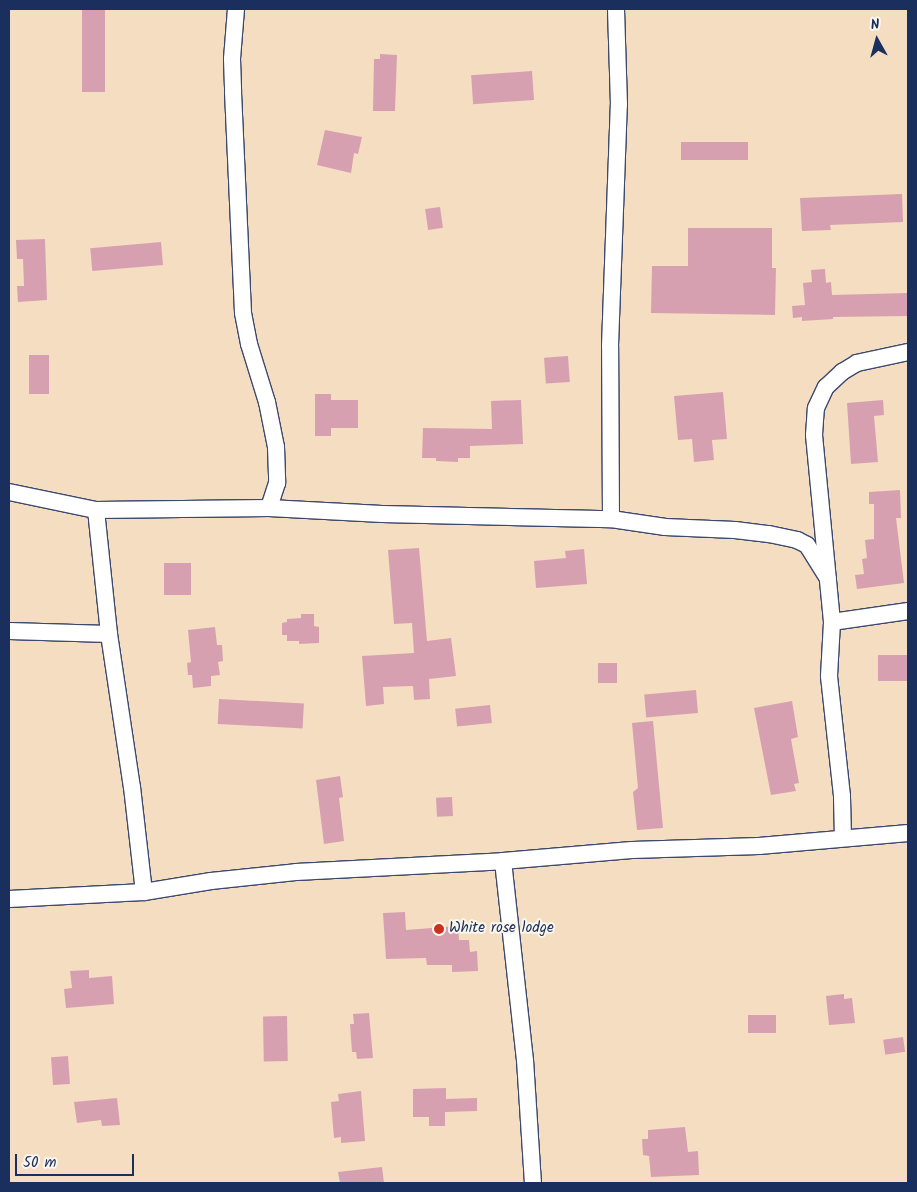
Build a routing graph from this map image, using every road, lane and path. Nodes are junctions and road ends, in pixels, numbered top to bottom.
1 (236, 9) edge
2 (616, 9) edge
3 (908, 352) edge
4 (9, 492) edge
5 (269, 508) junction
6 (96, 510) junction
7 (611, 519) junction
8 (828, 578) junction
9 (908, 611) edge
10 (832, 622) junction
11 (9, 631) edge
12 (109, 634) junction
13 (908, 833) edge
14 (843, 838) junction
15 (503, 861) junction
16 (144, 892) junction
17 (9, 898) edge
18 (533, 1183) edge

1 - 5 street
2 - 7 street
3 - 8 street
4 - 6 street
5 - 6 street
5 - 7 street
6 - 12 street
7 - 8 street
8 - 10 street
9 - 10 street
10 - 14 street
11 - 12 street
12 - 16 street
13 - 14 street
14 - 15 street
15 - 16 street
15 - 18 street
16 - 17 street

